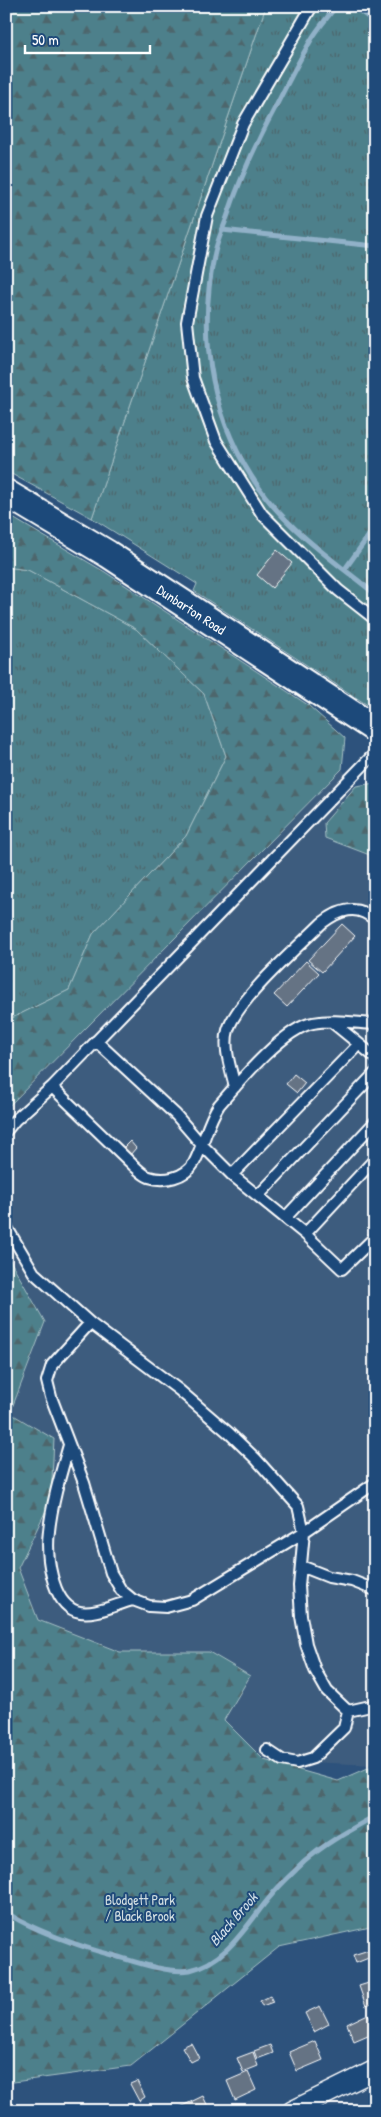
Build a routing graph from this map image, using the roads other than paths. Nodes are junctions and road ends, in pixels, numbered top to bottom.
1 (312, 6) edge
2 (6, 493) edge
3 (375, 619) edge
4 (375, 729) edge
5 (375, 753) edge
6 (375, 920) edge
7 (332, 1022) junction
8 (375, 1024) edge
9 (96, 1042) junction
10 (359, 1044) junction
11 (375, 1057) edge
12 (375, 1073) edge
13 (52, 1087) junction
14 (235, 1087) junction
15 (375, 1122) edge
16 (6, 1131) edge
17 (201, 1144) junction
18 (375, 1160) edge
19 (232, 1175) junction
20 (258, 1196) junction
21 (285, 1218) junction
22 (6, 1226) edge
23 (305, 1234) junction
24 (375, 1237) edge
25 (90, 1323) junction
26 (69, 1445) junction
27 (375, 1483) edge
28 (304, 1532) junction
29 (301, 1566) junction
30 (375, 1590) edge
31 (132, 1600) junction
32 (375, 1705) edge
33 (348, 1711) junction
34 (267, 1750) dead end
35 (375, 2070) edge
36 (292, 2111) edge

1 - 3 lane
2 - 4 street, Dunbarton Road
5 - 9 lane
6 - 14 lane
7 - 8 lane
7 - 10 lane
7 - 14 lane
9 - 13 lane
9 - 17 lane
10 - 11 lane
10 - 19 lane
12 - 20 lane
13 - 16 lane
13 - 17 lane
14 - 17 lane
15 - 21 lane
17 - 19 lane
18 - 23 lane
19 - 20 lane
20 - 21 lane
21 - 23 lane
22 - 25 lane
23 - 24 lane
25 - 26 lane
25 - 28 lane
26 - 31 lane
26 - 31 lane
27 - 28 lane
28 - 29 lane
28 - 31 lane
29 - 30 lane
29 - 33 lane
32 - 33 lane
33 - 34 lane
35 - 36 street

